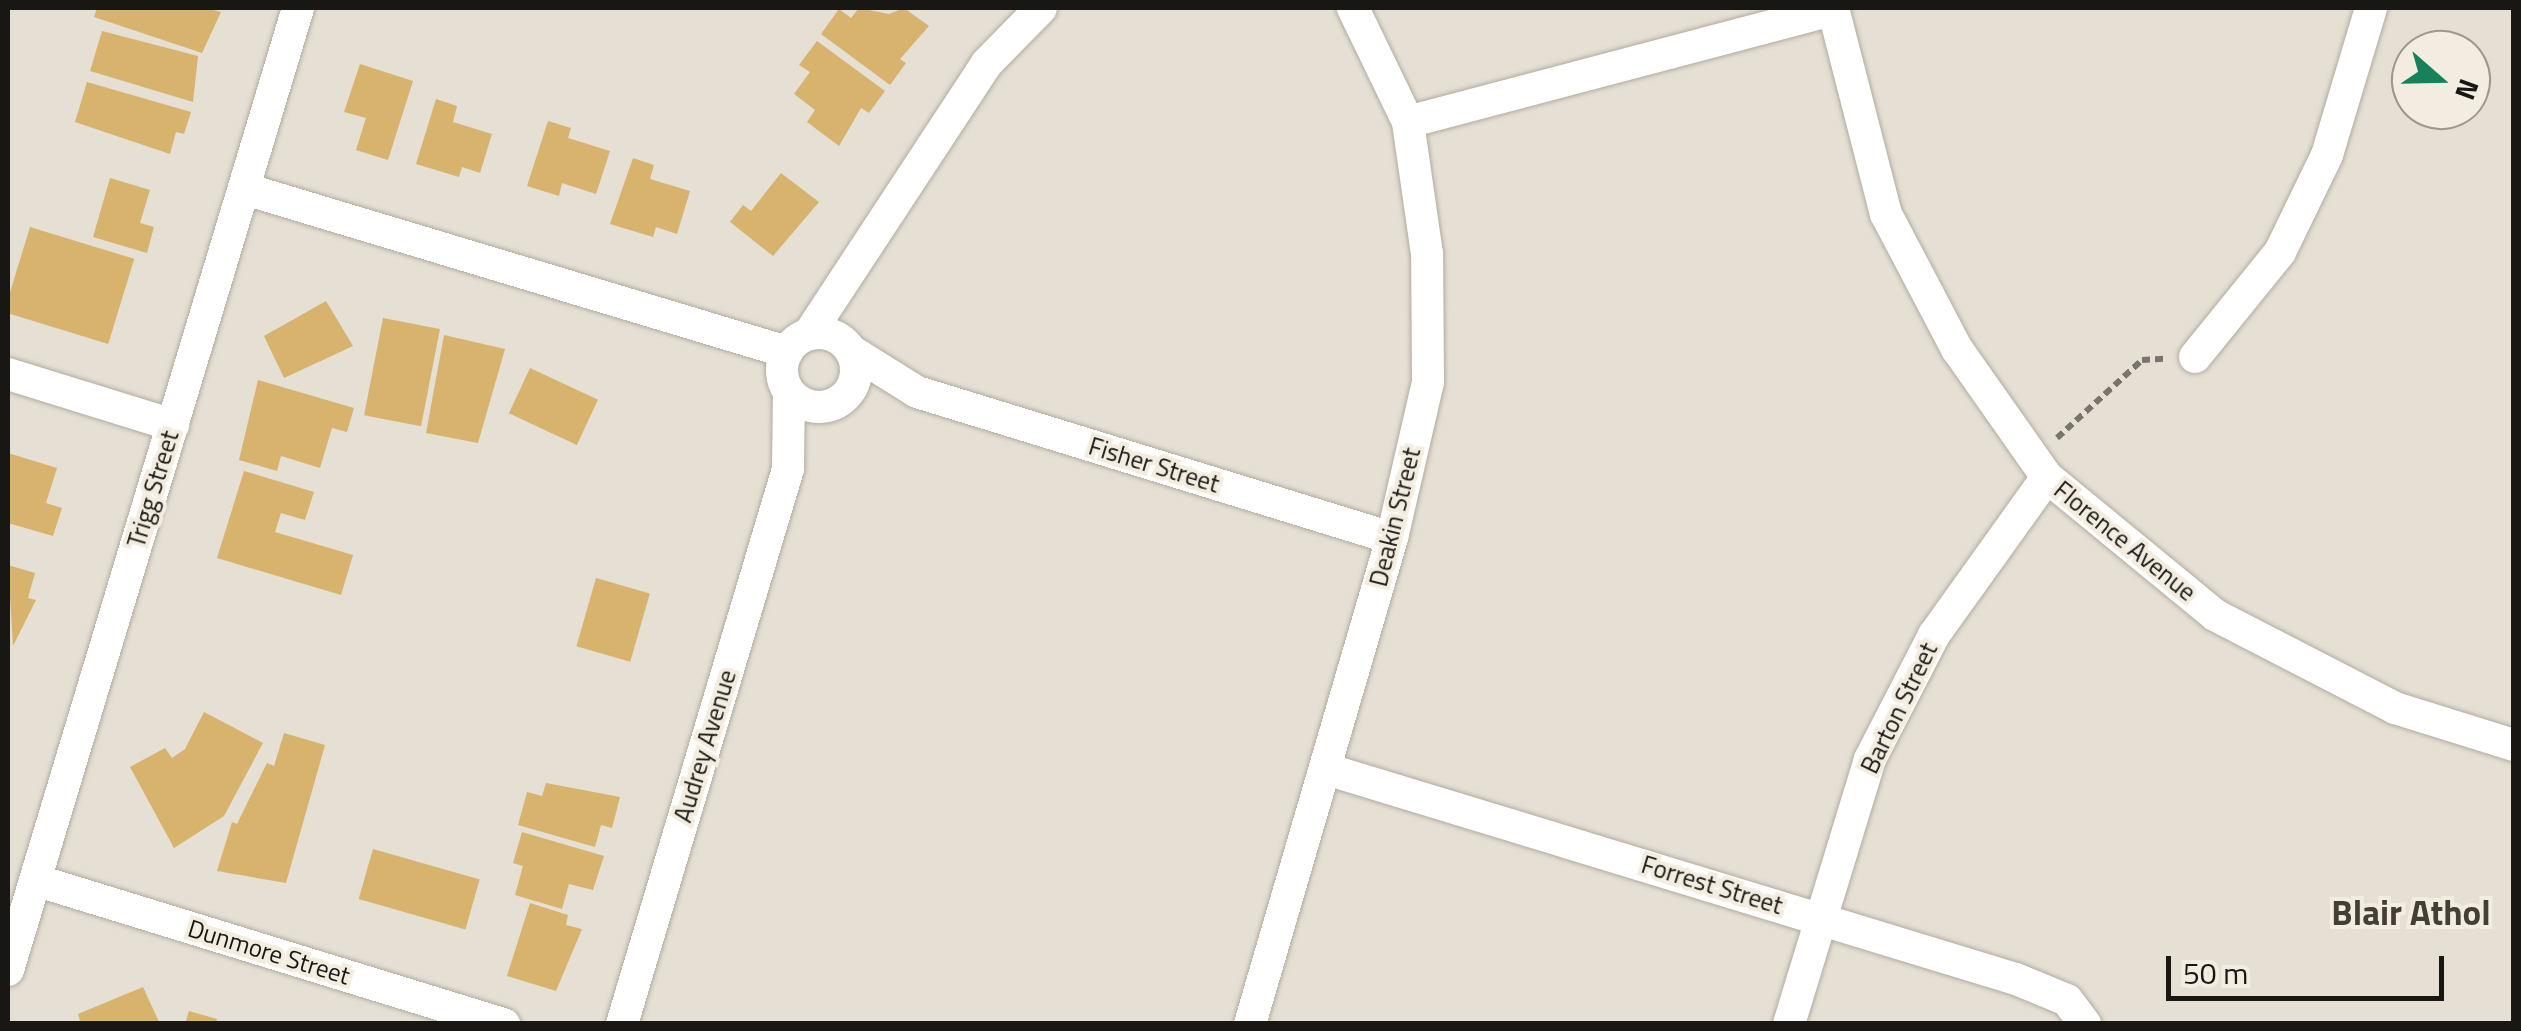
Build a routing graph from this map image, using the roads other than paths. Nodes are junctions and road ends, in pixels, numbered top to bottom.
1 (298, 8) edge
2 (1041, 8) edge
3 (1353, 8) edge
4 (2371, 8) edge
5 (1833, 9) edge
6 (1408, 122) junction
7 (245, 189) junction
8 (850, 266) junction
9 (847, 346) junction
10 (2195, 357) road end
11 (791, 363) junction
12 (8, 374) edge
13 (917, 392) junction
14 (836, 404) junction
15 (173, 424) junction
16 (2040, 468) junction
17 (788, 469) junction
18 (1392, 538) junction
19 (2514, 746) edge
20 (1326, 769) junction
21 (34, 880) junction
22 (1820, 918) junction
23 (8, 970) edge
24 (504, 1024) edge
25 (622, 1024) edge
26 (1250, 1024) edge
27 (1788, 1024) edge
28 (2085, 1024) edge

1 - 7 street, Trigg Street
2 - 8 street
3 - 6 street, Deakin Street
4 - 10 street
5 - 6 street
5 - 16 street, Florence Avenue
6 - 18 street, Deakin Street
7 - 11 street
7 - 15 street, Trigg Street
8 - 9 street
8 - 11 street
9 - 11 street
9 - 13 street, Fisher Street
9 - 14 street
11 - 14 street
11 - 17 street, Audrey Avenue
12 - 15 street
13 - 14 street, Fisher Street
13 - 18 street, Fisher Street
14 - 17 street, Audrey Avenue
15 - 21 street, Trigg Street
16 - 19 street, Florence Avenue
16 - 22 street, Barton Street
17 - 25 street, Audrey Avenue
18 - 20 street, Deakin Street
20 - 22 street, Forrest Street
20 - 26 street, Deakin Street
21 - 23 street, Trigg Street
21 - 24 street, Dunmore Street
22 - 27 street, Barton Street
22 - 28 street, Forrest Street

